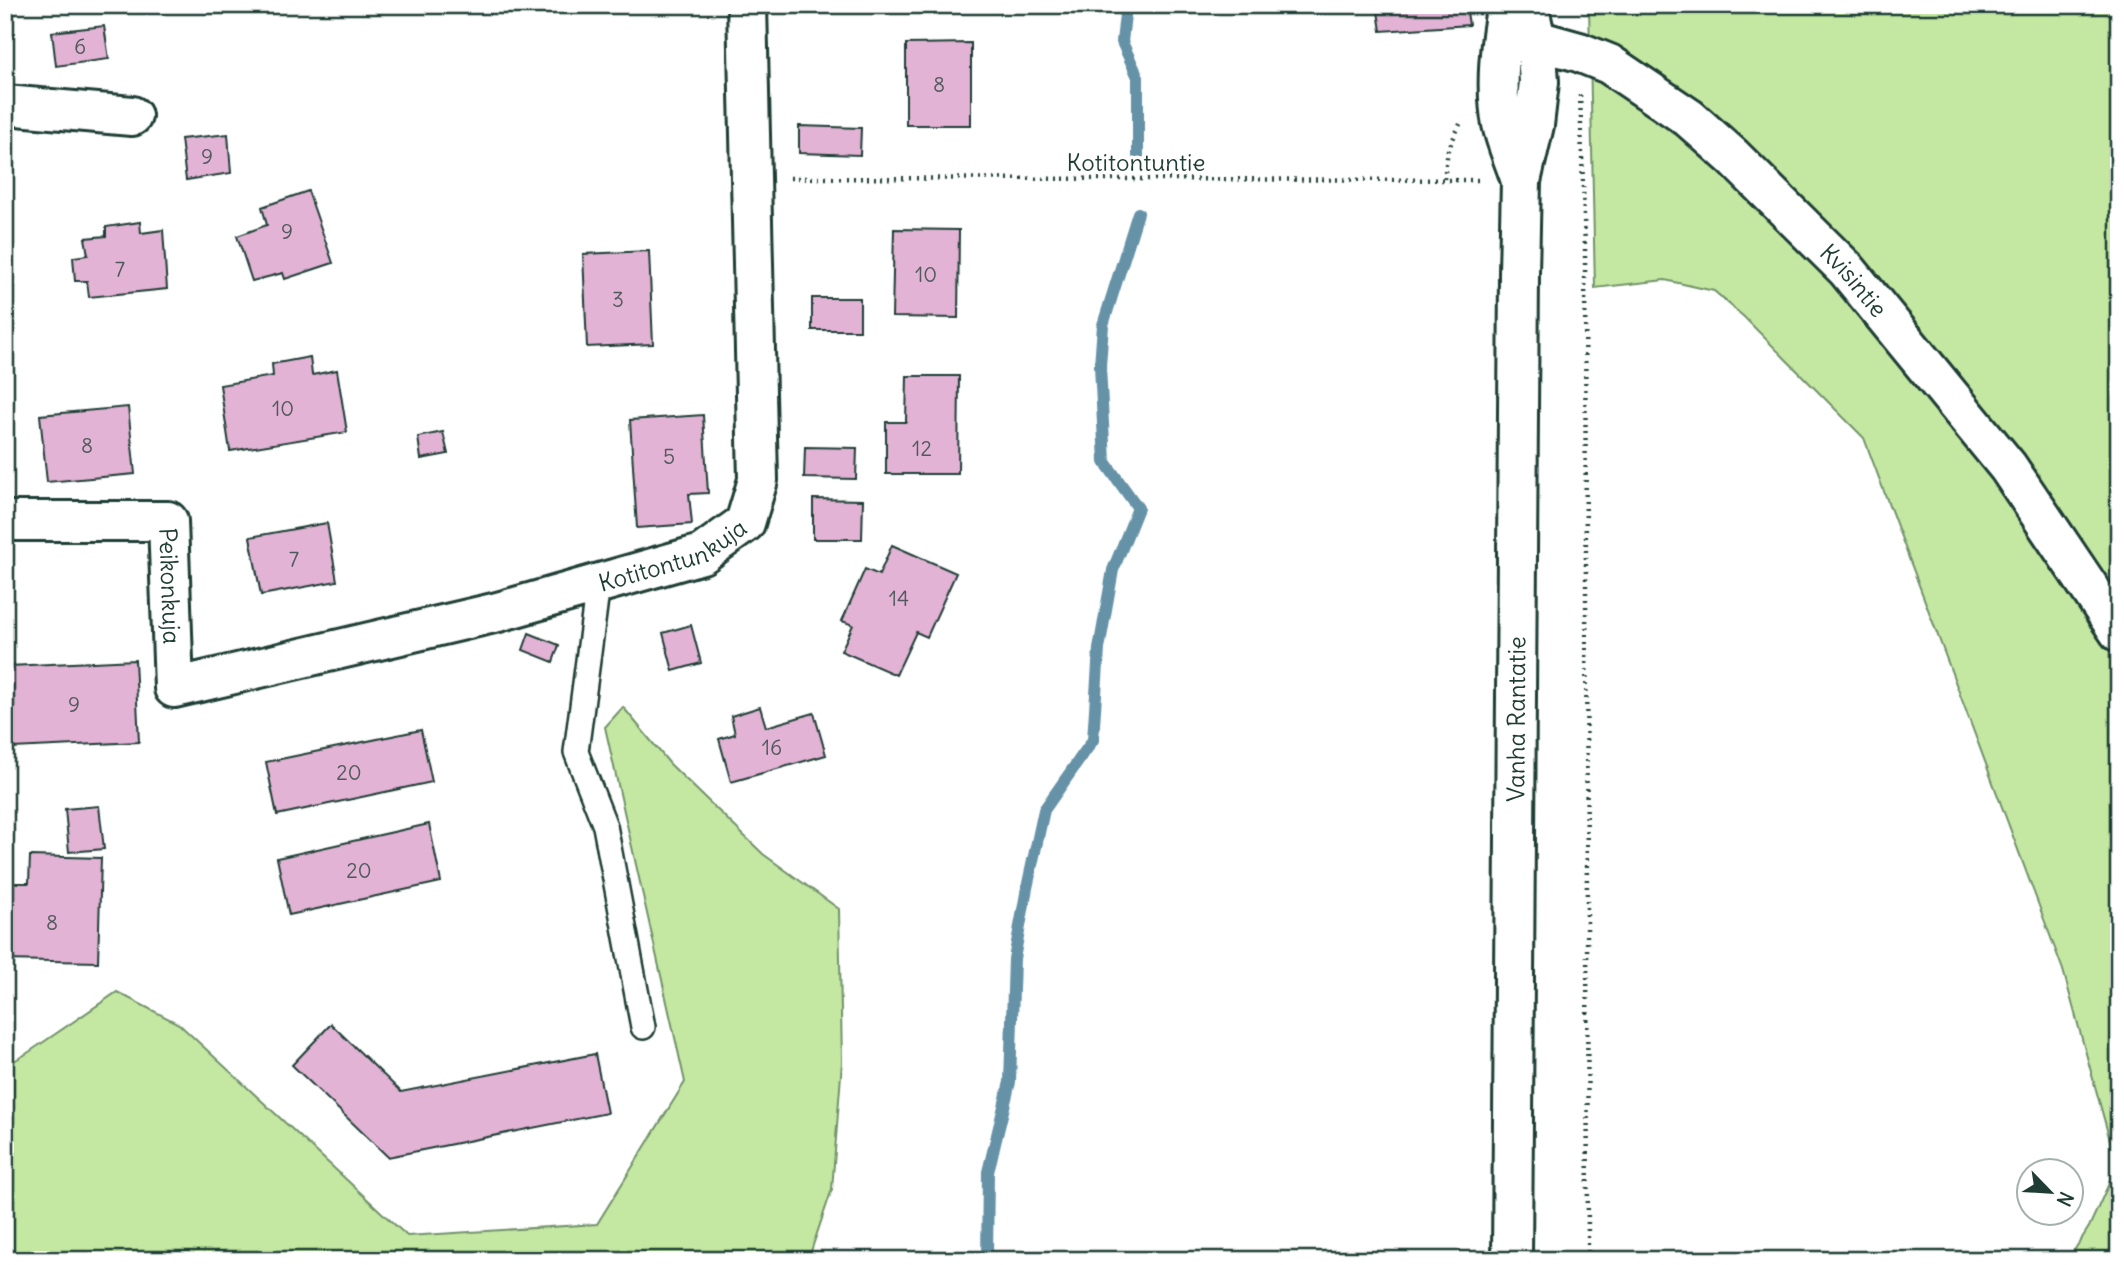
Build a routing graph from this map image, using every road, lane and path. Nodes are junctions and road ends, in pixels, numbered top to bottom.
1 (747, 5) edge
2 (1518, 23) edge
3 (1579, 52) junction
4 (5, 105) edge
5 (132, 116) dead end
6 (1463, 116) dead end
7 (751, 178) junction
8 (1444, 179) junction
9 (1521, 180) junction
10 (5, 521) edge
11 (598, 584) junction
12 (2119, 632) edge
13 (174, 688) joint
14 (643, 1027) dead end
15 (1512, 1260) edge
16 (1588, 1260) edge

1 - 7 street, Kotitontunkuja
2 - 3 street, Kvisintie
2 - 9 street, Vanha Rantatie
3 - 12 street, Kvisintie
3 - 16 path
4 - 5 street
6 - 8 path
7 - 8 path, Kotitontuntie
7 - 11 street, Kotitontunkuja
8 - 9 path, Kotitontuntie
9 - 15 street, Vanha Rantatie
10 - 13 street, Peikonkuja
11 - 13 street, Kotitontunkuja
11 - 14 lane

